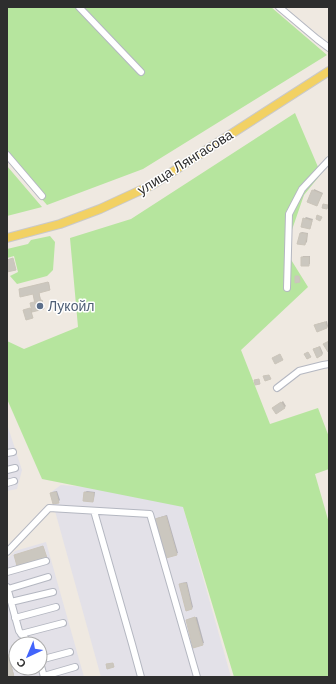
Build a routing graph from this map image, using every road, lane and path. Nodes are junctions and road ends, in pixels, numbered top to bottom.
1 (79, 7) edge
2 (279, 7) edge
3 (329, 48) edge
4 (329, 71) edge
5 (141, 72) dead end
6 (7, 155) edge
7 (329, 160) edge
8 (42, 196) dead end
9 (7, 238) edge
10 (287, 288) dead end
11 (329, 364) edge
12 (277, 388) dead end
13 (15, 468) dead end
14 (7, 470) edge
15 (94, 510) junction
16 (7, 552) edge
17 (46, 561) dead end
18 (7, 572) edge
19 (48, 577) dead end
20 (7, 588) edge
21 (53, 592) dead end
22 (11, 602) junction
23 (56, 606) dead end
24 (15, 618) junction
25 (63, 623) dead end
26 (21, 634) joint
27 (70, 652) dead end
28 (48, 659) edge
29 (75, 667) dead end
30 (44, 677) edge
31 (141, 677) edge
32 (197, 677) edge

1 - 5 street
2 - 3 street
4 - 9 main road, улица Лянгасова
6 - 8 street
7 - 10 street
11 - 12 street
13 - 14 street
15 - 16 street
15 - 31 street
15 - 32 street
17 - 18 street
19 - 20 street
20 - 22 street
21 - 22 street
22 - 24 street
23 - 24 street
24 - 26 street
25 - 26 street
27 - 28 street
29 - 30 street

